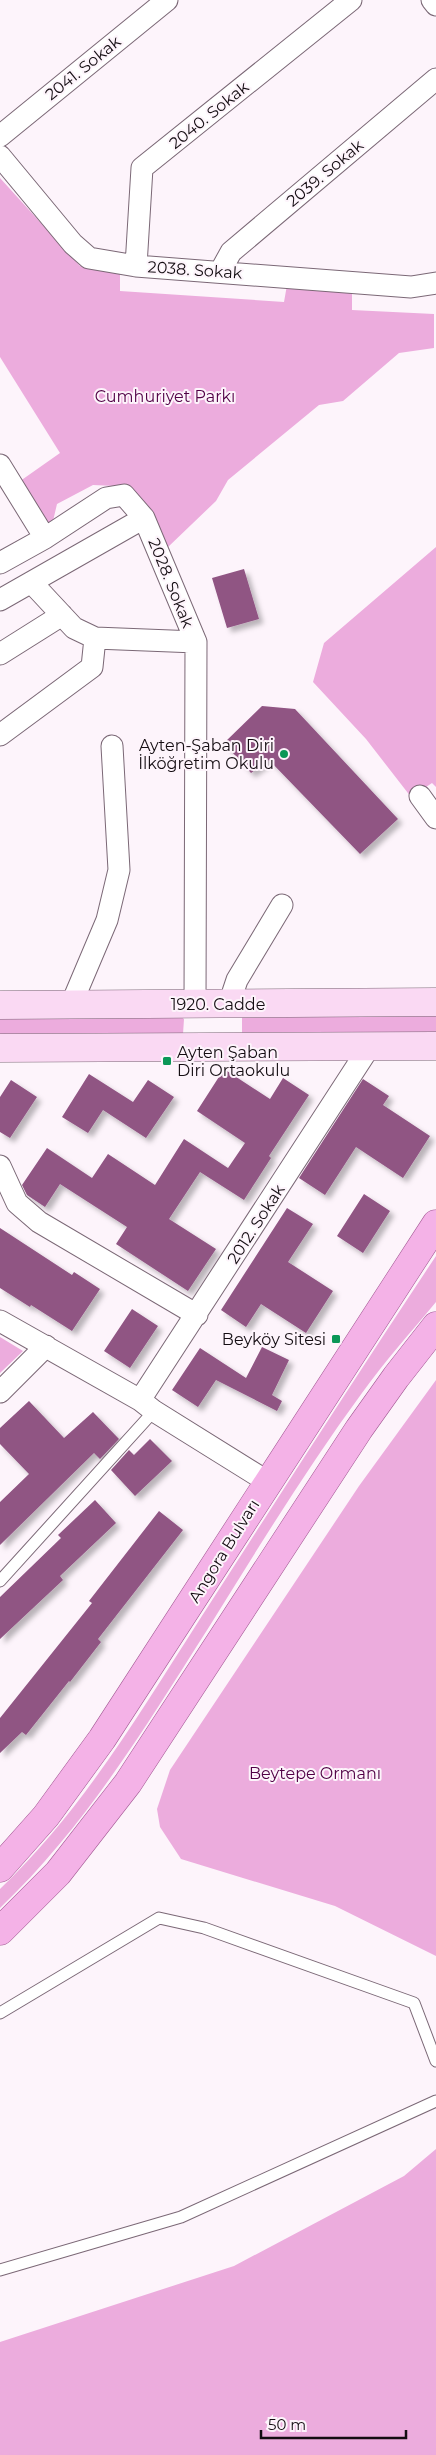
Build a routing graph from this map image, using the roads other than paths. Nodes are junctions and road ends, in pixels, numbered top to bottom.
1 (167, 0) edge
2 (352, 0) edge
3 (432, 0) edge
4 (436, 5) edge
5 (436, 80) edge
6 (0, 136) edge
7 (0, 156) edge
8 (136, 266) junction
9 (220, 272) junction
10 (436, 283) edge
11 (0, 465) edge
12 (144, 518) junction
13 (45, 538) junction
14 (0, 563) edge
15 (32, 583) junction
16 (0, 600) edge
17 (62, 615) junction
18 (94, 638) junction
19 (196, 642) junction
20 (0, 654) edge
21 (0, 735) edge
22 (112, 746) dead end
23 (420, 796) dead end
24 (436, 818) edge
25 (282, 905) dead end
26 (436, 1002) edge
27 (71, 1004) junction
28 (195, 1004) junction
29 (234, 1004) junction
30 (0, 1005) edge
31 (235, 1046) junction
32 (370, 1046) junction
33 (425, 1046) edge
34 (196, 1047) junction
35 (0, 1048) edge
36 (436, 1062) edge
37 (0, 1166) edge
38 (436, 1224) edge
39 (197, 1315) junction
40 (0, 1321) edge
41 (436, 1326) edge
42 (46, 1346) junction
43 (0, 1392) edge
44 (147, 1405) junction
45 (268, 1482) junction
46 (0, 1581) edge
47 (0, 1868) edge
48 (0, 1931) edge
49 (0, 2013) edge
50 (436, 2061) edge
51 (436, 2101) edge
52 (0, 2270) edge

1 - 6 street, 2041. Sokak
2 - 8 street, 2040. Sokak
3 - 4 street
5 - 9 street, 2039. Sokak
7 - 8 street, 2038. Sokak
8 - 9 street, 2038. Sokak
9 - 10 street, 2038. Sokak
11 - 13 street
12 - 13 street, 2028. Sokak
12 - 15 street, 2028. Sokak
12 - 19 street, 2028. Sokak
13 - 14 street, 2028. Sokak
15 - 16 street, 2028. Sokak
15 - 17 street, 2028. Sokak
17 - 18 street, 2028. Sokak
17 - 20 street
18 - 19 street, 2028. Sokak
18 - 21 street
19 - 28 street
22 - 27 street
23 - 24 street
25 - 29 street
26 - 29 main road, 1920. Cadde
27 - 28 main road, 1920. Cadde
27 - 30 main road, 1920. Cadde
28 - 29 main road, 1920. Cadde
28 - 34 main road
29 - 31 main road
31 - 32 main road
31 - 34 main road
32 - 33 main road
32 - 39 street, 2012. Sokak
33 - 36 main road
34 - 35 main road
37 - 39 street
38 - 45 main road, Angora Bulvarı
39 - 44 street, 2012. Sokak
40 - 42 street
41 - 48 main road
42 - 43 street
42 - 44 street
44 - 45 street
44 - 46 lane
45 - 47 main road, Angora Bulvarı
49 - 50 lane
51 - 52 lane

